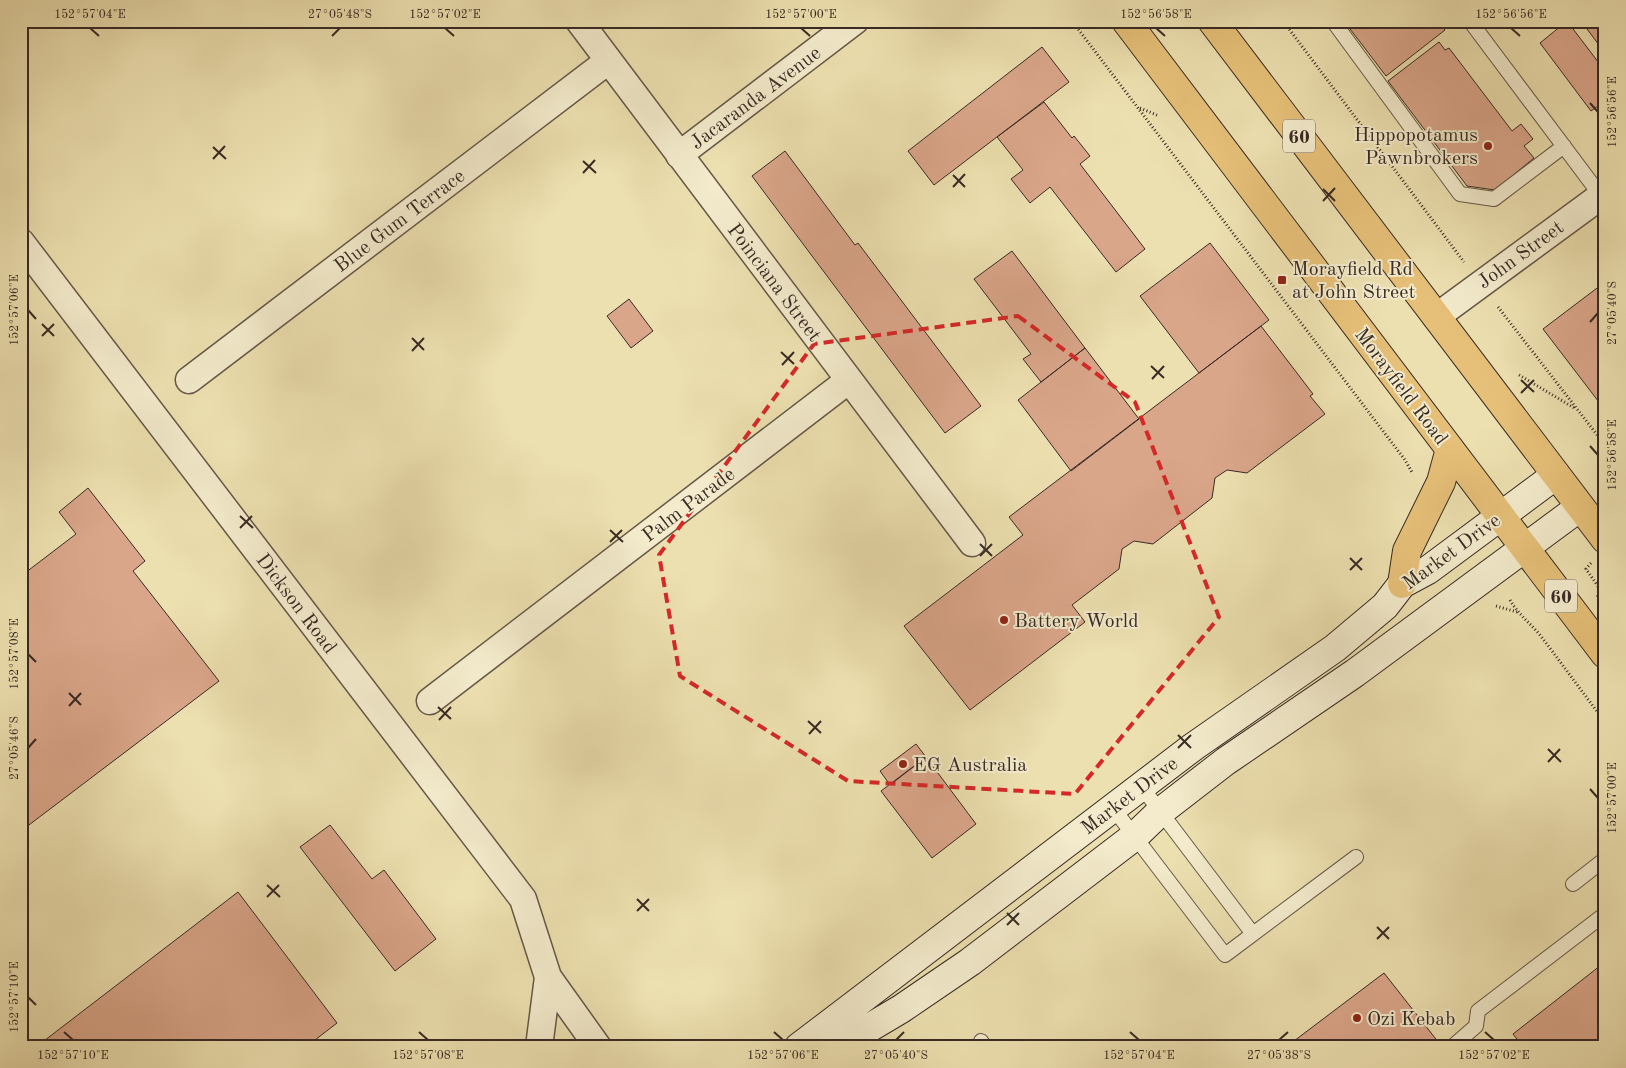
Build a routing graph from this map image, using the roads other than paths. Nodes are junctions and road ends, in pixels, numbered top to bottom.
1 (579, 21) edge
2 (855, 21) edge
3 (1126, 21) edge
4 (1212, 21) edge
5 (1333, 21) edge
6 (1470, 21) edge
7 (608, 61) junction
8 (1564, 146) junction
9 (679, 155) junction
10 (1603, 194) edge
11 (21, 242) edge
12 (1436, 317) junction
13 (189, 380) dead end
14 (850, 380) junction
15 (1450, 449) junction
16 (1556, 475) junction
17 (1580, 507) junction
18 (1500, 516) junction
19 (972, 543) dead end
20 (1524, 547) junction
21 (1600, 549) edge
22 (1402, 584) junction
23 (1605, 654) edge
24 (430, 701) dead end
25 (1141, 786) junction
26 (1113, 808) junction
27 (1160, 812) junction
28 (1135, 836) junction
29 (1356, 857) dead end
30 (1605, 859) edge
31 (1573, 884) dead end
32 (1605, 914) edge
33 (1253, 934) junction
34 (548, 977) junction
35 (539, 1047) edge
36 (598, 1047) edge
37 (799, 1047) edge
38 (837, 1047) edge
39 (1452, 1047) edge

1 - 7 street, Poinciana Street
2 - 9 street, Jacaranda Avenue
3 - 15 main road, Morayfield Road / 60
4 - 12 main road, 60
5 - 8 lane
6 - 8 lane
7 - 9 street, Poinciana Street
7 - 13 street, Blue Gum Terrace
8 - 10 lane
9 - 14 street, Poinciana Street
10 - 12 street, John Street
11 - 34 street, Dickson Road
12 - 16 main road, 60
14 - 19 street, Poinciana Street
14 - 24 street, Palm Parade
15 - 18 main road, Morayfield Road / 60
15 - 22 main road
16 - 17 main road, 60
16 - 18 street, Market Drive
17 - 20 street, Market Drive
17 - 21 main road, 60
18 - 20 main road, Morayfield Road / 60
18 - 22 street, Market Drive
20 - 23 main road, Morayfield Road / 60
20 - 27 street, Market Drive
22 - 25 street, Market Drive
25 - 26 street, Market Drive
25 - 27 lane
26 - 28 lane
26 - 37 street, Market Drive
27 - 28 street, Market Drive
27 - 33 lane
28 - 33 lane
28 - 38 street, Market Drive
29 - 33 lane
30 - 31 lane
32 - 39 lane
34 - 35 street, Dickson Road
34 - 36 street, Dickson Road

